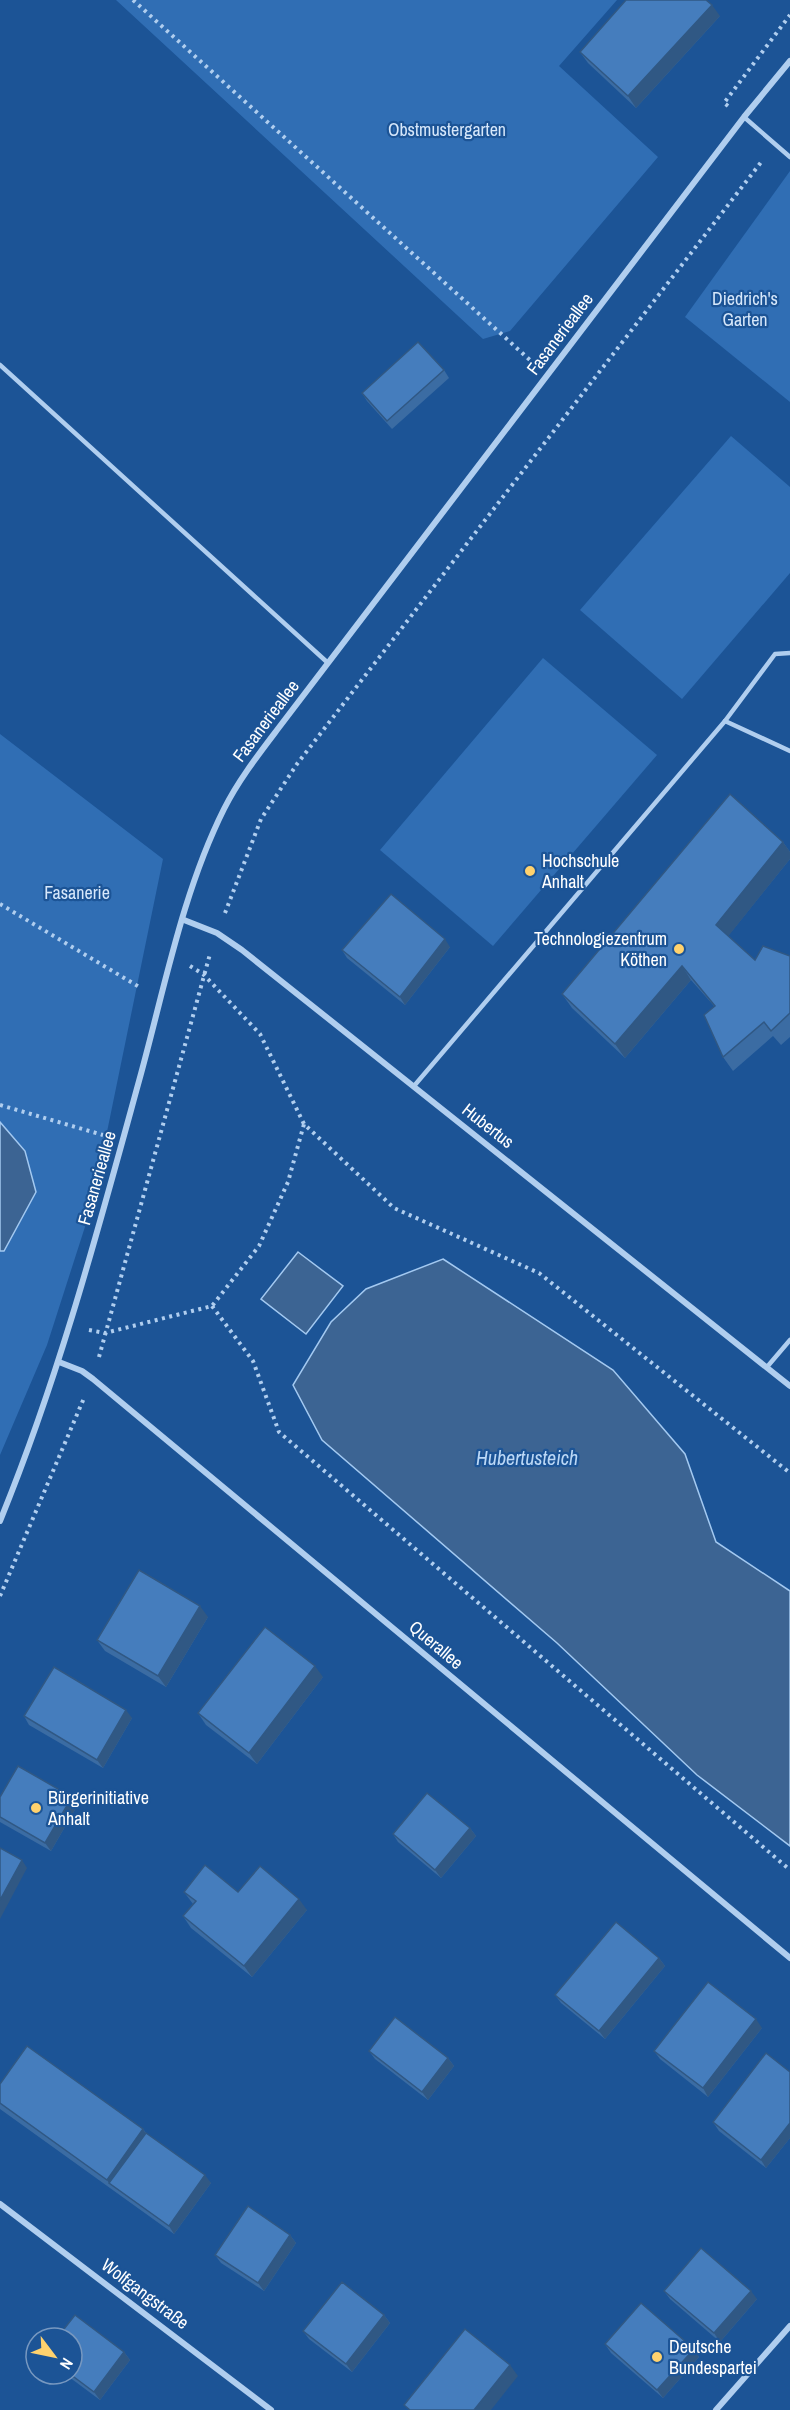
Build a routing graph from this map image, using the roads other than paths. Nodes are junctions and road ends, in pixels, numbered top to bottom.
1 (790, 61) edge
2 (744, 117) junction
3 (790, 157) edge
4 (0, 365) edge
5 (790, 653) edge
6 (328, 663) junction
7 (725, 721) junction
8 (790, 751) edge
9 (183, 920) junction
10 (414, 1086) junction
11 (790, 1340) edge
12 (59, 1362) junction
13 (767, 1367) junction
14 (790, 1386) edge
15 (0, 1521) edge
16 (790, 1958) edge
17 (0, 2204) edge
18 (790, 2326) edge
19 (271, 2410) edge
20 (716, 2410) edge

1 - 2 street, Fasanerieallee
2 - 3 lane
2 - 6 street, Fasanerieallee
4 - 6 lane
5 - 7 lane
6 - 9 street, Fasanerieallee
7 - 8 lane
7 - 10 lane
9 - 10 street, Hubertus
9 - 12 street, Fasanerieallee
10 - 13 street, Hubertus
11 - 13 lane
12 - 15 street, Fasanerieallee
12 - 16 street, Querallee
13 - 14 street, Hubertus
17 - 19 street, Wolfgangstraße
18 - 20 street

